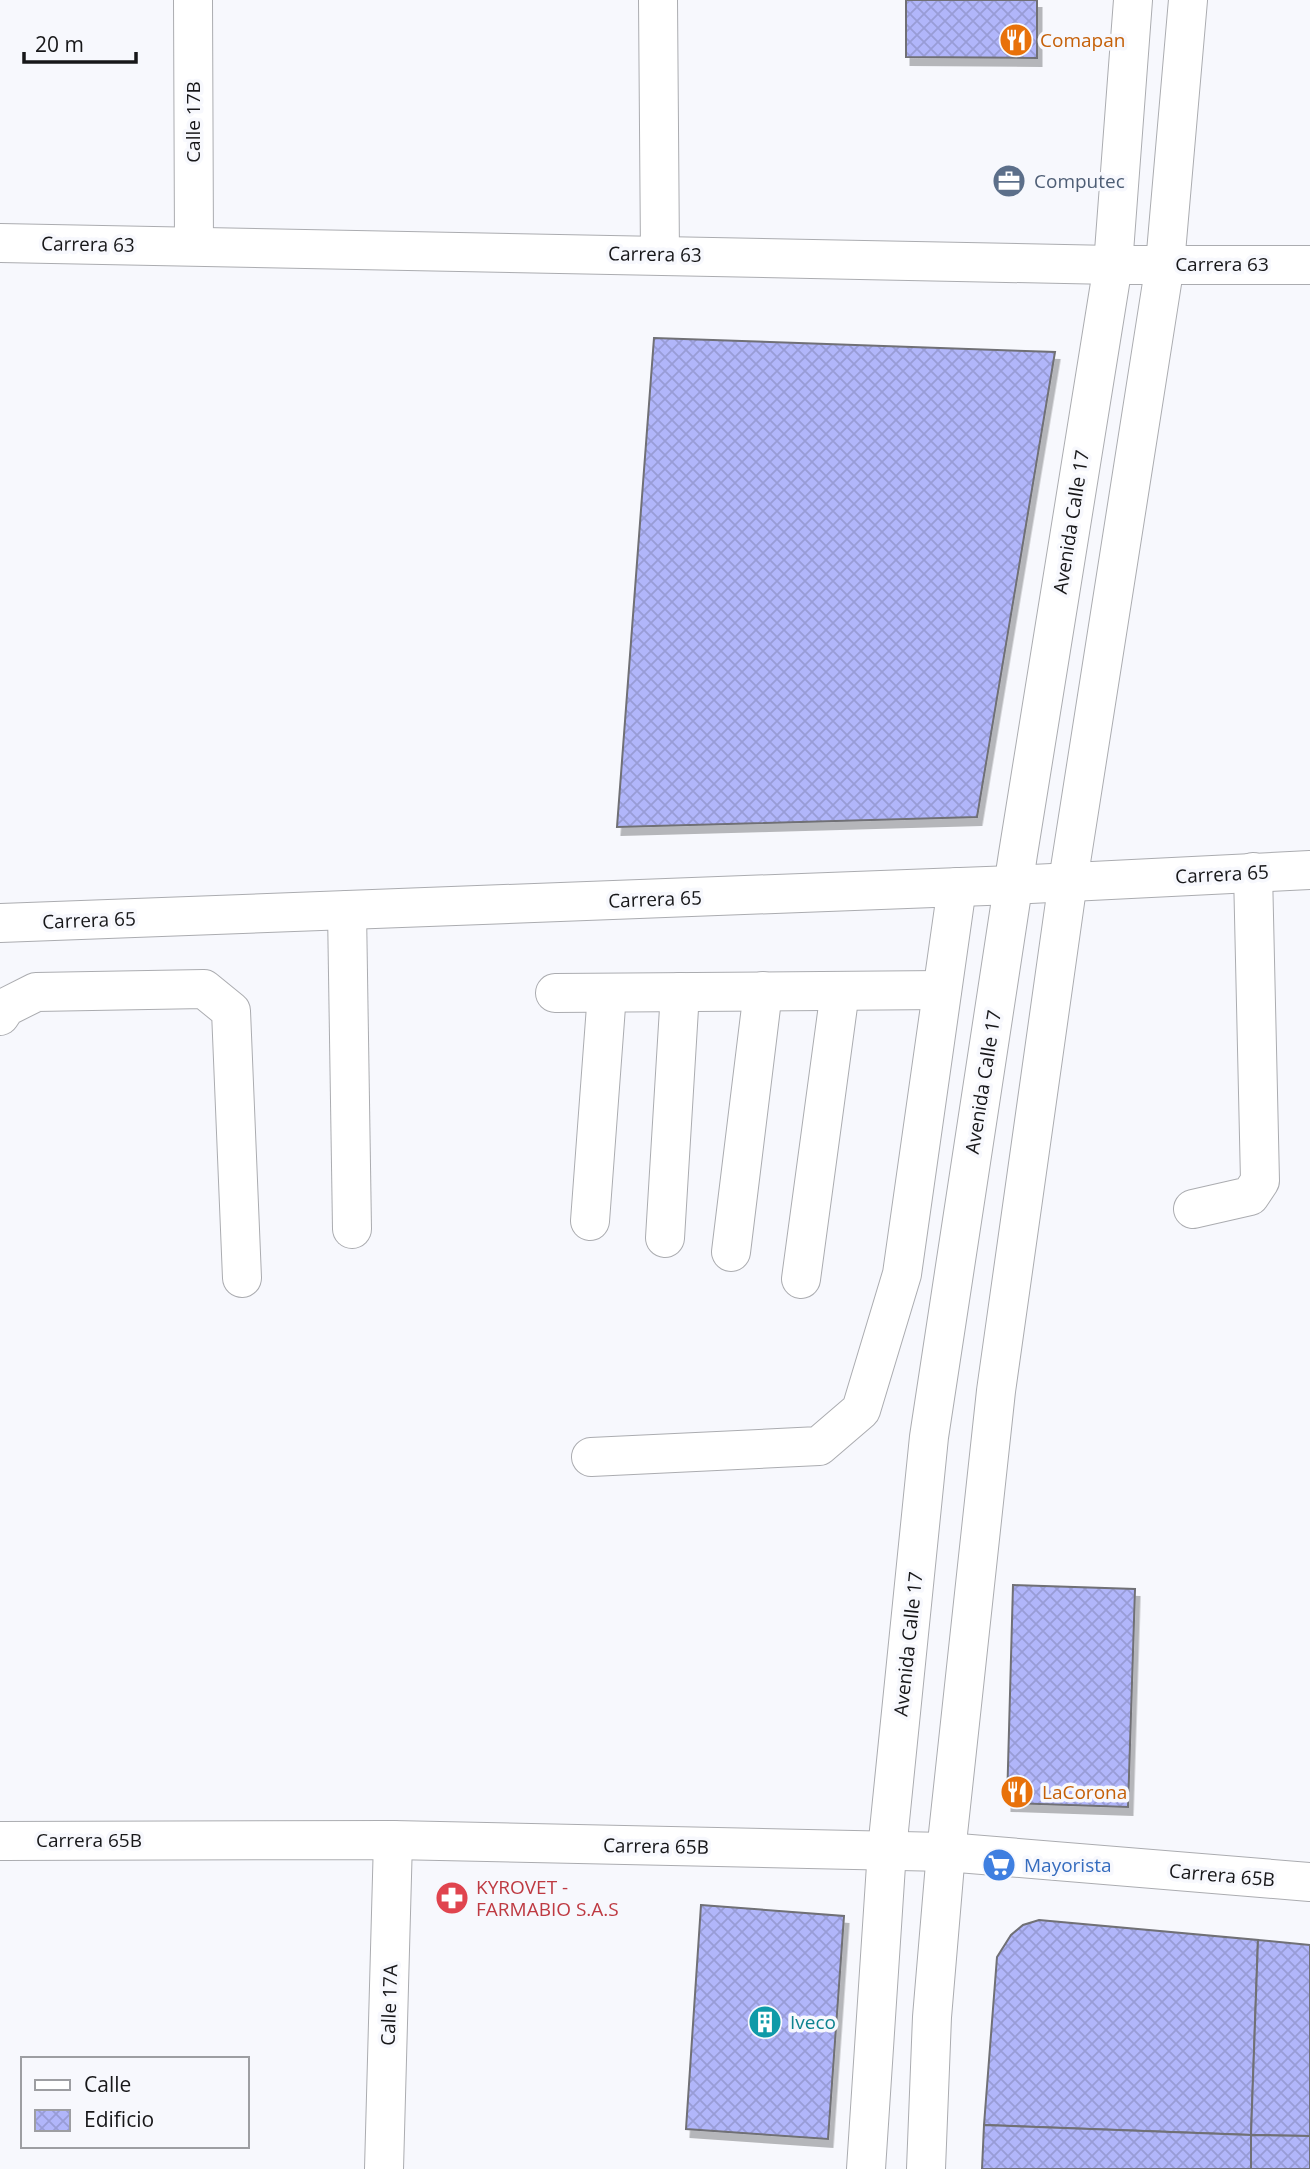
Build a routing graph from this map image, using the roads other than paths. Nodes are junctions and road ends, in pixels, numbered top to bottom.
1 (192, 0) edge
2 (658, 0) edge
3 (1133, 0) edge
4 (1188, 0) edge
5 (0, 243) edge
6 (194, 245) junction
7 (660, 255) junction
8 (1165, 264) junction
9 (1112, 265) junction
10 (1310, 265) edge
11 (1310, 870) edge
12 (1253, 872) junction
13 (1068, 881) junction
14 (1013, 885) junction
15 (957, 887) junction
16 (347, 910) junction
17 (0, 923) edge
18 (942, 990) junction
19 (763, 991) junction
20 (840, 991) junction
21 (680, 992) junction
22 (555, 993) dead end
23 (607, 993) junction
24 (0, 1016) edge
25 (1194, 1209) dead end
26 (590, 1222) dead end
27 (352, 1229) dead end
28 (665, 1238) dead end
29 (731, 1252) dead end
30 (242, 1278) dead end
31 (801, 1279) dead end
32 (591, 1457) dead end
33 (0, 1840) edge
34 (393, 1840) junction
35 (887, 1850) junction
36 (946, 1852) junction
37 (1310, 1882) edge
38 (384, 2169) edge
39 (866, 2169) edge
40 (926, 2169) edge

1 - 6 street, Calle 17B
2 - 7 street
3 - 9 street, Avenida Calle 17
4 - 8 street
5 - 6 street, Carrera 63
6 - 7 street, Carrera 63
7 - 9 street, Carrera 63
8 - 9 street, Carrera 63
8 - 10 street, Carrera 63
8 - 13 street
9 - 14 street, Avenida Calle 17
11 - 12 street, Carrera 65
12 - 13 street, Carrera 65
12 - 25 street
13 - 14 street, Carrera 65
13 - 36 street
14 - 15 street, Carrera 65
14 - 35 street, Avenida Calle 17
15 - 16 street, Carrera 65
15 - 18 street
16 - 17 street, Carrera 65
16 - 27 street
18 - 20 street
18 - 32 street
19 - 20 street
19 - 21 street
19 - 29 street
20 - 31 street
21 - 23 street
21 - 28 street
22 - 23 street
23 - 26 street
24 - 30 street
33 - 34 street, Carrera 65B
34 - 35 street, Carrera 65B
34 - 38 street, Calle 17A
35 - 36 street, Carrera 65B
35 - 39 street, Avenida Calle 17
36 - 37 street, Carrera 65B
36 - 40 street

